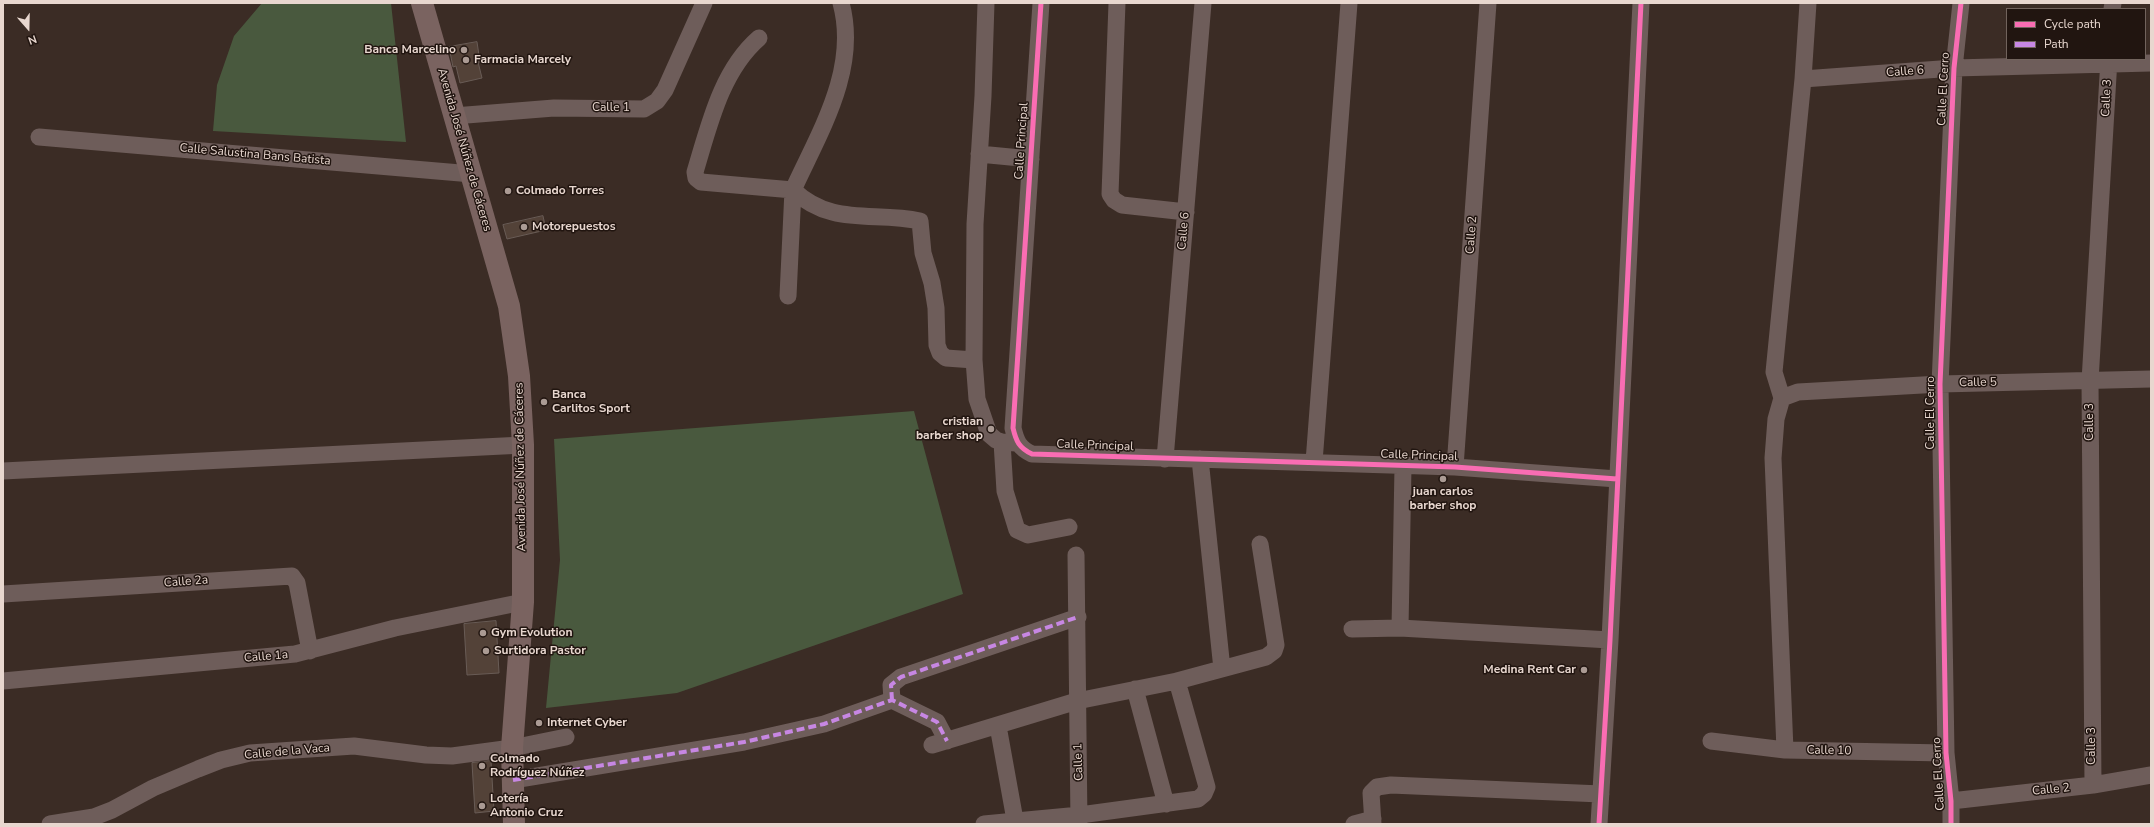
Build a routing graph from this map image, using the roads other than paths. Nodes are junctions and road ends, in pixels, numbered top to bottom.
1 (422, 3) edge
2 (704, 3) edge
3 (841, 3) edge
4 (986, 3) edge
5 (1041, 3) edge
6 (1117, 3) edge
7 (1203, 3) edge
8 (1349, 3) edge
9 (1488, 3) edge
10 (1640, 3) edge
11 (1808, 3) edge
12 (1961, 3) edge
13 (759, 38) dead end
14 (2109, 62) edge
15 (2151, 63) edge
16 (1954, 68) junction
17 (1803, 79) junction
18 (454, 116) junction
19 (40, 137) dead end
20 (980, 154) junction
21 (1031, 159) junction
22 (472, 174) junction
23 (793, 190) junction
24 (1186, 212) junction
25 (788, 296) dead end
26 (974, 360) junction
27 (2151, 379) edge
28 (2090, 381) junction
29 (1940, 384) junction
30 (1782, 398) junction
31 (1009, 442) junction
32 (522, 445) junction
33 (1165, 459) junction
34 (1200, 459) junction
35 (1314, 462) junction
36 (1403, 467) junction
37 (1455, 467) junction
38 (3, 471) edge
39 (1617, 479) junction
40 (1069, 527) dead end
41 (1260, 544) dead end
42 (1076, 555) dead end
43 (3, 594) edge
44 (523, 602) junction
45 (1078, 618) junction
46 (1400, 628) junction
47 (1352, 629) dead end
48 (1610, 640) junction
49 (310, 651) junction
50 (1222, 669) junction
51 (3, 681) edge
52 (1177, 681) junction
53 (1135, 689) junction
54 (892, 700) junction
55 (1077, 701) junction
56 (998, 726) junction
57 (566, 737) dead end
58 (1711, 741) dead end
59 (512, 748) junction
60 (1785, 750) junction
61 (1946, 753) junction
62 (2151, 775) edge
63 (513, 780) junction
64 (2093, 785) junction
65 (1601, 794) junction
66 (1951, 801) junction
67 (1166, 804) junction
68 (1015, 820) junction
69 (1080, 820) edge
70 (1373, 822) edge
71 (50, 824) edge
72 (514, 824) edge
73 (984, 824) edge
74 (1354, 824) edge
75 (1599, 824) edge
76 (1951, 824) edge

1 - 18 main road, Avenida José Núñez de Cáceres
2 - 18 street, Calle 1
3 - 23 street
4 - 20 street
5 - 21 street, Calle Principal
6 - 24 street
7 - 24 street, Calle 6
8 - 35 street
9 - 37 street, Calle 2
10 - 39 street
11 - 17 street
12 - 16 street, Calle El Cerro
13 - 23 street
14 - 15 street, Calle 6
14 - 16 street, Calle 6
14 - 28 street, Calle 3
16 - 17 street, Calle 6
16 - 29 street, Calle El Cerro
17 - 30 street
18 - 22 main road, Avenida José Núñez de Cáceres
19 - 22 street, Calle Salustina Bans Batista
20 - 21 street
20 - 26 street
21 - 31 street, Calle Principal
22 - 32 main road, Avenida José Núñez de Cáceres
23 - 25 street
23 - 26 street
24 - 33 street, Calle 6
26 - 31 street
27 - 28 street, Calle 5
28 - 29 street, Calle 5
28 - 64 street, Calle 3
29 - 30 street, Calle 5
29 - 61 street, Calle El Cerro
30 - 60 street
31 - 33 street, Calle Principal
31 - 40 street
32 - 38 street
32 - 44 main road, Avenida José Núñez de Cáceres
33 - 34 street, Calle Principal
34 - 35 street, Calle Principal
34 - 50 street
35 - 36 street, Calle Principal
36 - 37 street, Calle Principal
36 - 46 street
37 - 39 street, Calle Principal
39 - 48 street
41 - 50 street
42 - 45 street, Calle 1
43 - 49 street, Calle 2a
44 - 49 street, Calle 1a
44 - 59 main road, Avenida José Núñez de Cáceres
45 - 54 street
45 - 55 street, Calle 1
46 - 47 street
46 - 48 street
48 - 65 street
49 - 51 street, Calle 1a
50 - 52 street
52 - 53 street
52 - 67 street
53 - 55 street
53 - 67 street
54 - 56 street
54 - 63 street
55 - 56 street
55 - 69 street, Calle 1
56 - 68 street
57 - 59 street, Calle de la Vaca
58 - 60 street, Calle 10
59 - 63 main road, Avenida José Núñez de Cáceres
59 - 71 street, Calle de la Vaca
60 - 61 street, Calle 10
61 - 66 street, Calle El Cerro
62 - 64 street, Calle 2
63 - 72 main road, Avenida José Núñez de Cáceres
64 - 66 street, Calle 2
65 - 70 street
65 - 75 street
66 - 76 street, Calle El Cerro
67 - 69 street
68 - 69 street
68 - 73 street
70 - 74 street

